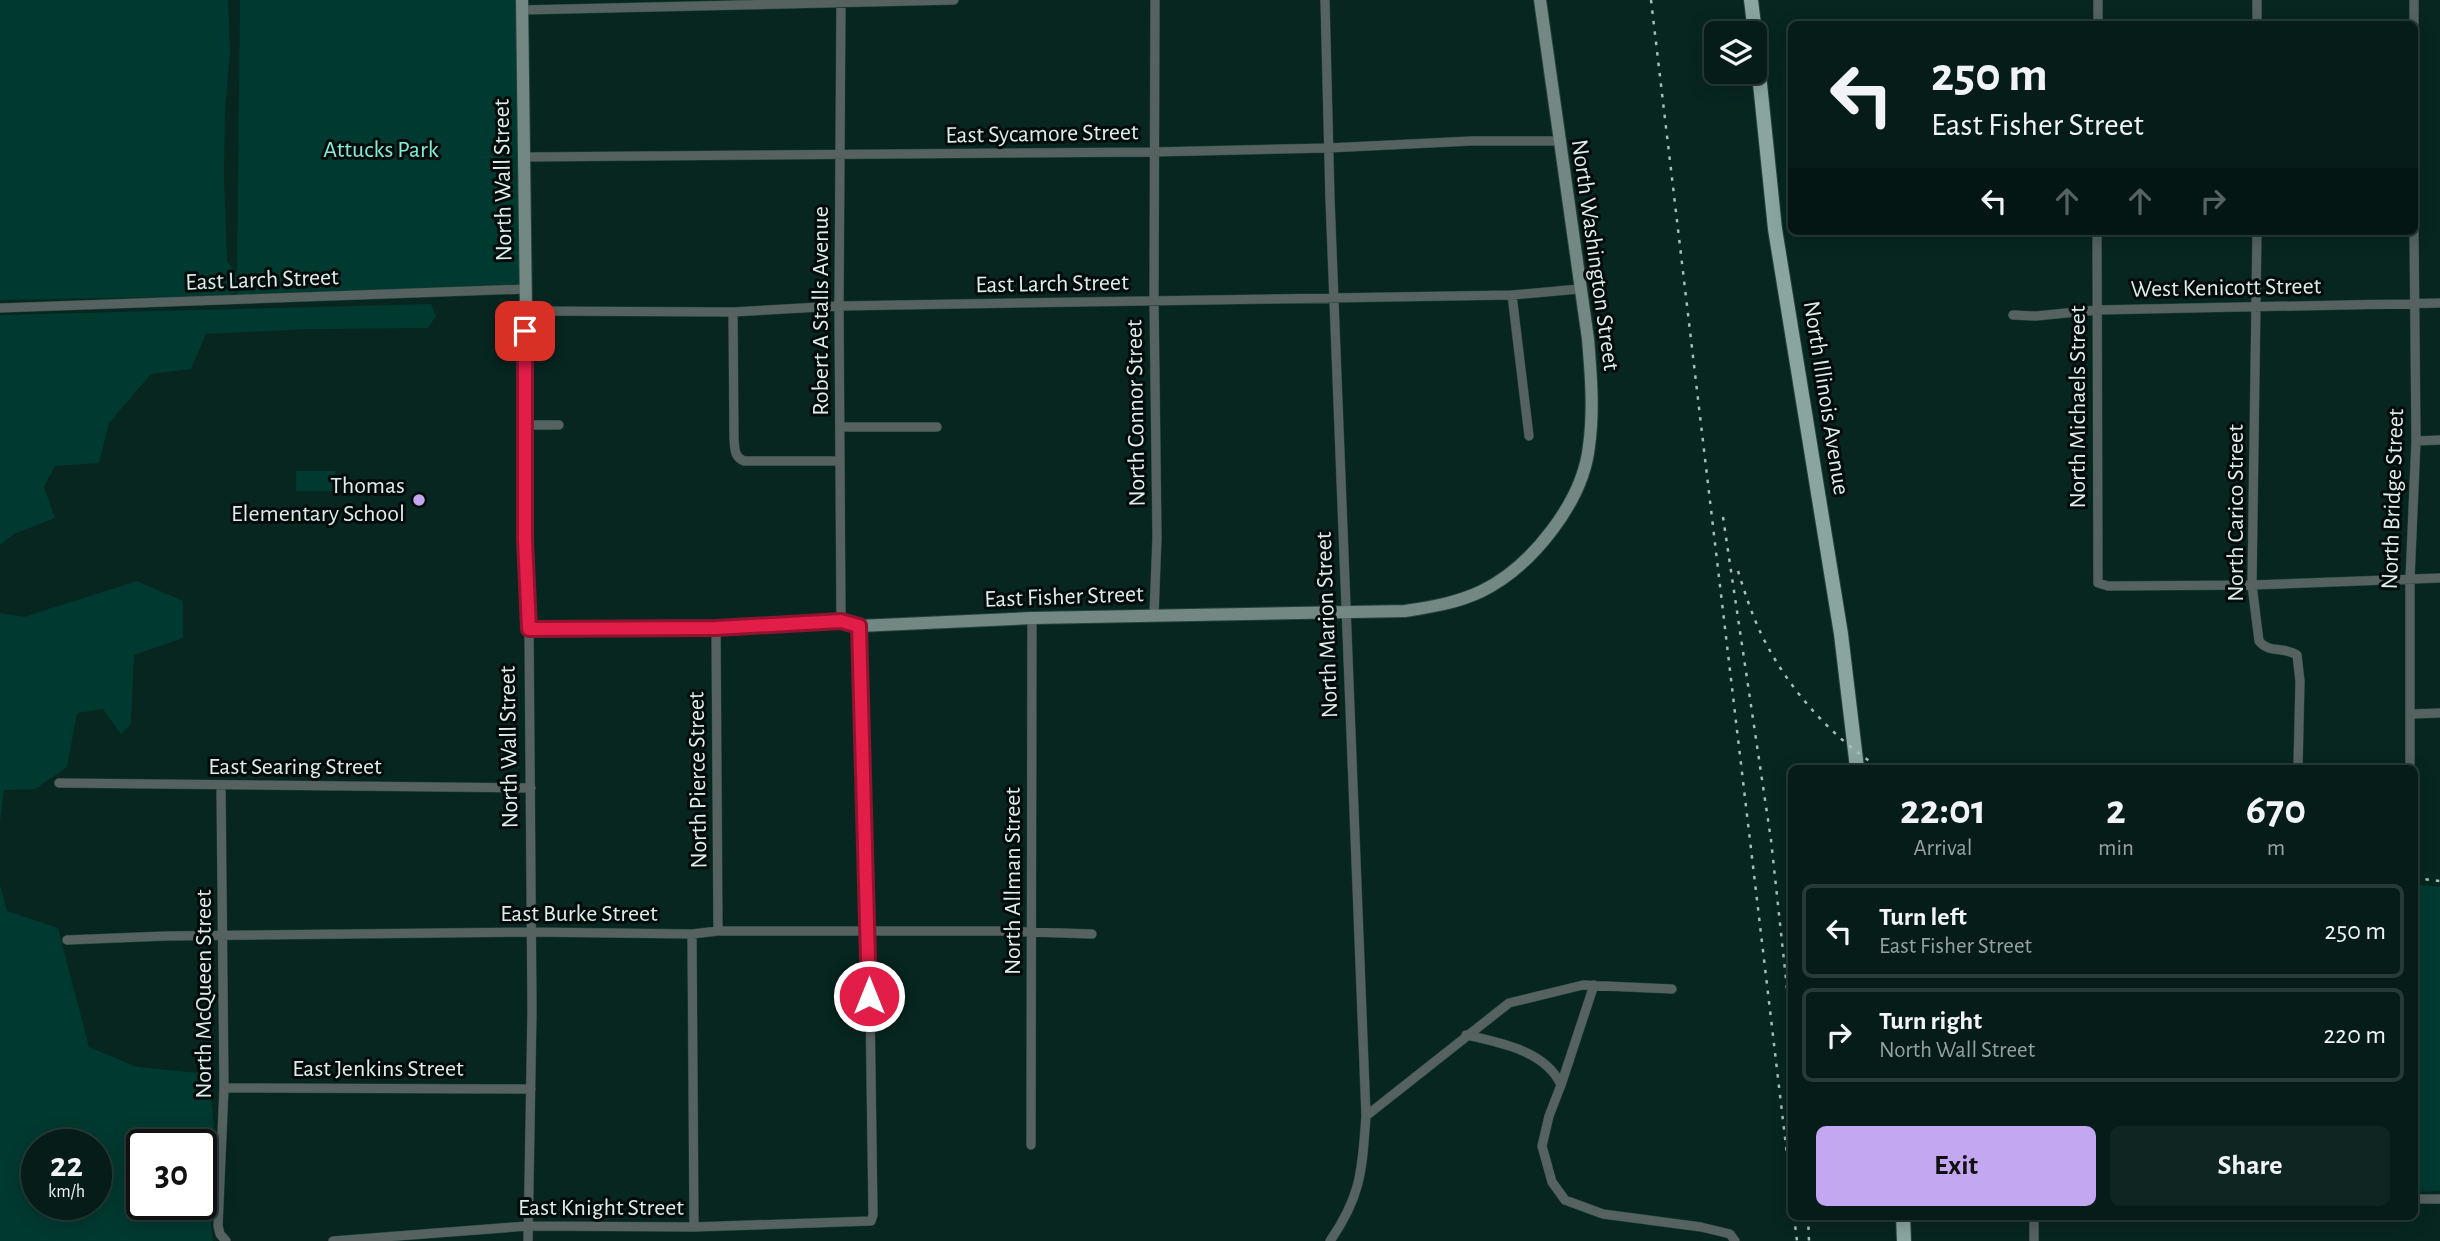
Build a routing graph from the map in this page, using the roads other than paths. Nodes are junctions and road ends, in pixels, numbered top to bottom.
1 (954, 0) edge
2 (1155, 0) edge
3 (1325, 0) edge
4 (1540, 0) edge
5 (1751, 0) edge
6 (2098, 0) edge
7 (2257, 0) edge
8 (2414, 0) edge
9 (841, 2) edge
10 (522, 5) edge
11 (1753, 21) edge
12 (2098, 21) edge
13 (2257, 21) edge
14 (2414, 21) edge
15 (1760, 84) edge
16 (1559, 141) junction
17 (1328, 148) junction
18 (1154, 152) junction
19 (840, 156) junction
20 (525, 157) junction
21 (2097, 235) edge
22 (2257, 235) edge
23 (2414, 235) edge
24 (526, 289) junction
25 (1579, 289) junction
26 (1512, 295) junction
27 (1335, 296) junction
28 (1154, 301) junction
29 (2415, 303) junction
30 (2440, 303) edge
31 (839, 306) junction
32 (2257, 307) junction
33 (0, 308) edge
34 (2097, 310) junction
35 (526, 311) junction
36 (733, 312) junction
37 (2013, 315) dead end
38 (525, 425) junction
39 (559, 425) dead end
40 (937, 426) dead end
41 (840, 427) junction
42 (1529, 436) dead end
43 (2440, 440) edge
44 (2416, 441) junction
45 (840, 461) junction
46 (1564, 511) joint
47 (2440, 578) edge
48 (2410, 579) junction
49 (2252, 585) junction
50 (1346, 613) junction
51 (1154, 615) junction
52 (1032, 618) junction
53 (841, 621) junction
54 (859, 626) junction
55 (716, 628) junction
56 (529, 629) junction
57 (2440, 713) edge
58 (2411, 714) junction
59 (1857, 765) edge
60 (2298, 765) edge
61 (2410, 765) edge
62 (59, 783) dead end
63 (221, 786) junction
64 (531, 788) junction
65 (718, 931) junction
66 (531, 932) junction
67 (869, 932) junction
68 (1033, 933) junction
69 (692, 934) junction
70 (1091, 934) dead end
71 (224, 936) junction
72 (67, 940) dead end
73 (1594, 985) junction
74 (1672, 989) dead end
75 (1466, 1035) junction
76 (1561, 1085) junction
77 (224, 1088) junction
78 (531, 1088) junction
79 (1366, 1116) junction
80 (1031, 1145) dead end
81 (2418, 1199) edge
82 (2440, 1199) edge
83 (1903, 1220) edge
84 (2034, 1220) edge
85 (528, 1226) junction
86 (694, 1227) junction
87 (226, 1241) edge
88 (333, 1241) edge
89 (528, 1241) edge
90 (1330, 1241) edge
91 (1735, 1241) edge
92 (1904, 1241) edge
93 (2034, 1241) edge

1 - 9 street
2 - 18 street, North Connor Street
3 - 17 street, North Marion Street
4 - 16 street, North Washington Street
5 - 11 main road, North Illinois Avenue
6 - 12 street
7 - 13 street
8 - 14 street
9 - 10 street
9 - 19 street, Robert A Stalls Avenue
10 - 20 street, North Wall Street
15 - 59 main road, North Illinois Avenue
16 - 17 street, East Sycamore Street
16 - 25 street, North Washington Street
17 - 18 street, East Sycamore Street
17 - 27 street, North Marion Street
18 - 19 street, East Sycamore Street
18 - 28 street, North Connor Street
19 - 20 street, East Sycamore Street
19 - 31 street, Robert A Stalls Avenue
20 - 24 street, North Wall Street
21 - 34 street, North Michaels Street
22 - 32 street, North Carico Street
23 - 29 street, North Bridge Street
24 - 33 street, East Larch Street
24 - 35 street, North Wall Street
25 - 26 street, East Larch Street
25 - 46 street, North Washington Street
26 - 27 street, East Larch Street
26 - 42 street
27 - 28 street, East Larch Street
27 - 50 street, North Marion Street
28 - 31 street, East Larch Street
28 - 51 street, North Connor Street
29 - 30 street, West Kenicott Street
29 - 32 street, West Kenicott Street
29 - 44 street, North Bridge Street
31 - 36 street, East Larch Street
31 - 41 street, Robert A Stalls Avenue
32 - 34 street, West Kenicott Street
32 - 49 street, North Carico Street
34 - 37 street, West Kenicott Street
34 - 49 street, North Michaels Street
35 - 36 street, East Larch Street
35 - 38 street, North Wall Street
36 - 45 street
38 - 39 street
38 - 56 street, North Wall Street
40 - 41 street
41 - 45 street, Robert A Stalls Avenue
43 - 44 street
44 - 48 street, North Bridge Street
45 - 53 street, Robert A Stalls Avenue
46 - 50 street, East Fisher Street
47 - 48 street
48 - 49 street
48 - 58 street, North Bridge Street
49 - 60 street, North Carico Street
50 - 51 street, East Fisher Street
50 - 79 street, North Marion Street
51 - 52 street, East Fisher Street
52 - 54 street, East Fisher Street
52 - 68 street, North Allman Street
53 - 54 street, East Fisher Street
53 - 55 street, East Fisher Street
54 - 67 street
55 - 56 street, East Fisher Street
55 - 65 street, North Pierce Street
56 - 64 street, North Wall Street
57 - 58 street
58 - 61 street, North Bridge Street
62 - 63 street, East Searing Street
63 - 64 street, East Searing Street
63 - 71 street, North McQueen Street
64 - 66 street, North Wall Street
65 - 67 street, East Burke Street
65 - 69 street, East Burke Street
66 - 69 street, East Burke Street
66 - 71 street, East Burke Street
66 - 78 street, North Wall Street
67 - 68 street, East Burke Street
67 - 86 street, East Knight Street
68 - 70 street, East Burke Street
68 - 80 street, North Allman Street
69 - 86 street
71 - 72 street, East Burke Street
71 - 77 street, North McQueen Street
73 - 74 street
73 - 75 street
73 - 76 street
75 - 76 street
75 - 79 street
76 - 91 street
77 - 78 street, East Jenkins Street
77 - 87 street, North McQueen Street
78 - 85 street, North Wall Street
79 - 90 street, North Marion Street
81 - 82 street
83 - 92 main road
84 - 93 street
85 - 86 street, East Knight Street
85 - 88 street, East Knight Street
85 - 89 street, North Wall Street

